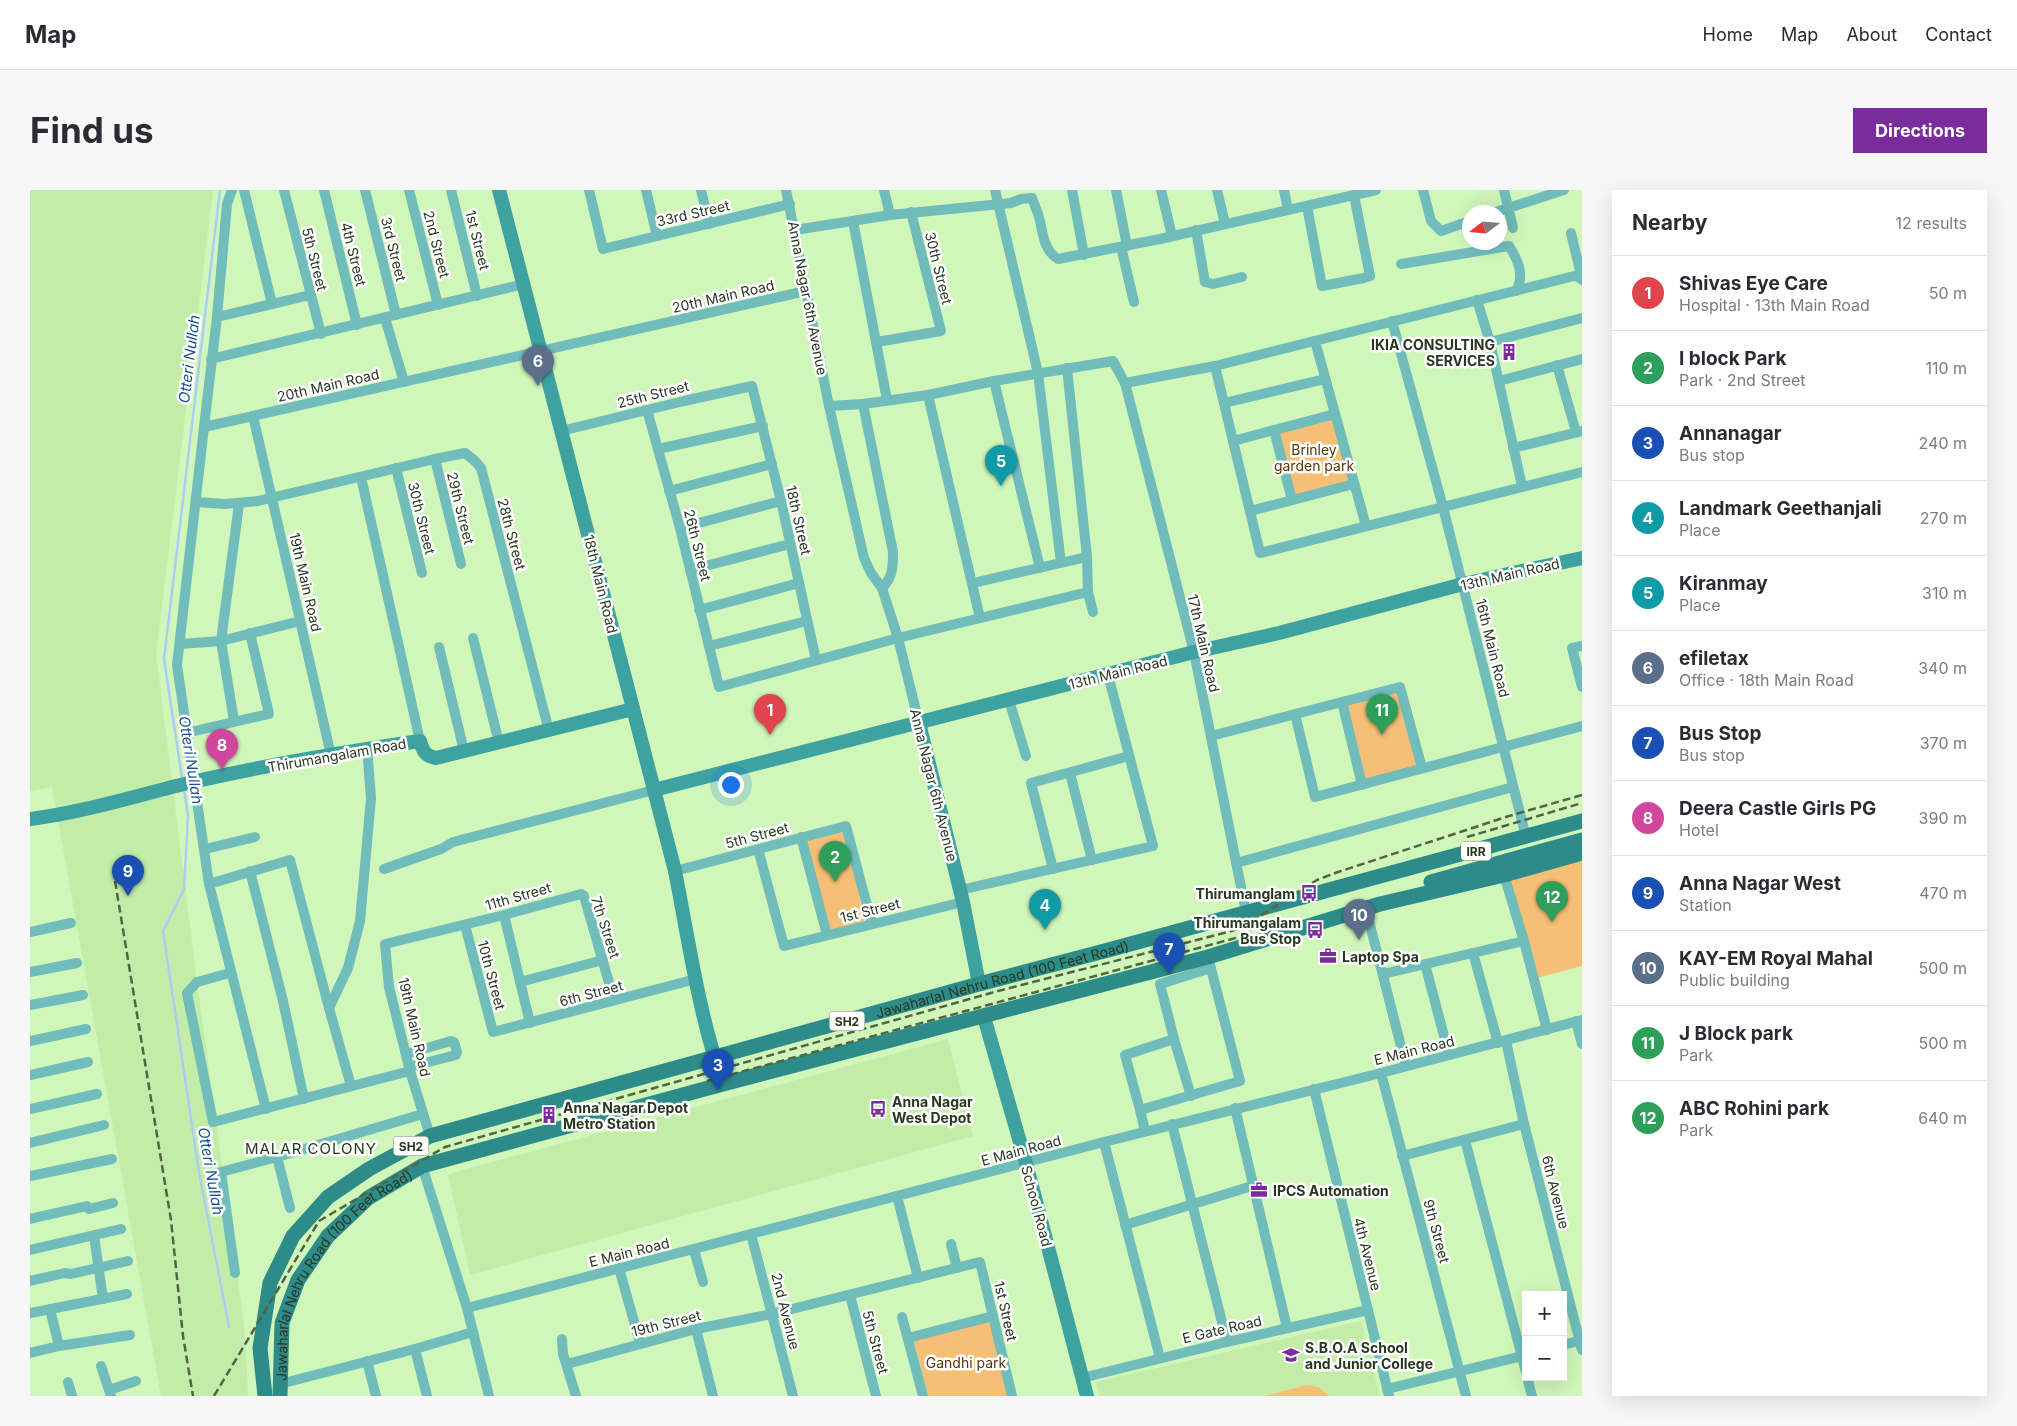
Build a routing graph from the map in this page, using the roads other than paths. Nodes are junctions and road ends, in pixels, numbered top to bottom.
1 (232, 190) edge
2 (244, 190) edge
3 (284, 190) edge
4 (324, 190) edge
5 (365, 190) edge
6 (409, 190) edge
7 (451, 190) edge
8 (499, 190) edge
9 (590, 190) edge
10 (646, 190) edge
11 (701, 190) edge
12 (786, 190) edge
13 (884, 190) edge
14 (995, 190) edge
15 (1072, 190) edge
16 (1116, 190) edge
17 (1161, 190) edge
18 (1217, 190) edge
19 (1284, 190) edge
20 (1376, 190) edge
21 (1423, 190) edge
22 (1504, 190) edge
23 (1564, 190) edge
24 (1031, 194) edge
25 (1354, 195) junction
26 (790, 204) junction
27 (999, 204) junction
28 (1506, 205) edge
29 (1306, 206) junction
30 (1507, 209) joint
31 (1288, 210) junction
32 (911, 212) junction
33 (890, 215) junction
34 (853, 221) junction
35 (709, 224) junction
36 (1224, 224) junction
37 (1462, 224) edge
38 (1513, 228) dead end
39 (795, 230) junction
40 (1196, 230) junction
41 (1571, 233) dead end
42 (1176, 235) junction
43 (657, 236) junction
44 (1124, 246) junction
45 (1084, 255) junction
46 (1401, 264) dead end
47 (1242, 277) dead end
48 (1582, 279) edge
49 (524, 284) junction
50 (806, 291) junction
51 (1516, 291) junction
52 (310, 295) junction
53 (477, 296) junction
54 (1477, 300) junction
55 (1134, 302) dead end
56 (272, 304) junction
57 (438, 305) junction
58 (396, 315) junction
59 (217, 317) junction
60 (384, 318) junction
61 (1582, 318) edge
62 (1392, 321) junction
63 (357, 325) junction
64 (321, 334) junction
65 (1315, 341) junction
66 (877, 342) junction
67 (1490, 342) junction
68 (541, 351) junction
69 (211, 359) junction
70 (1582, 359) edge
71 (1557, 365) junction
72 (1215, 366) junction
73 (1067, 368) junction
74 (1038, 373) junction
75 (1326, 379) junction
76 (994, 381) junction
77 (1499, 381) junction
78 (404, 382) junction
79 (1125, 383) junction
80 (752, 386) joint
81 (928, 395) junction
82 (887, 400) junction
83 (1224, 403) junction
84 (863, 404) junction
85 (829, 406) junction
86 (647, 410) junction
87 (1335, 414) junction
88 (253, 416) junction
89 (763, 426) junction
90 (204, 427) junction
91 (1274, 430) junction
92 (562, 431) junction
93 (1579, 431) edge
94 (1233, 441) junction
95 (1513, 448) junction
96 (658, 449) junction
97 (435, 459) junction
98 (772, 464) junction
99 (396, 468) junction
100 (1582, 472) edge
101 (361, 477) junction
102 (1354, 484) junction
103 (1522, 486) junction
104 (669, 491) junction
105 (272, 498) junction
106 (1292, 500) junction
107 (781, 501) junction
108 (196, 502) junction
109 (239, 504) junction
110 (1443, 507) junction
111 (1250, 511) junction
112 (1366, 526) junction
113 (680, 528) junction
114 (790, 544) junction
115 (1087, 557) junction
116 (1582, 558) edge
117 (1061, 563) junction
118 (461, 564) dead end
119 (1040, 568) junction
120 (690, 570) junction
121 (422, 574) dead end
122 (799, 583) junction
123 (973, 583) junction
124 (1463, 584) junction
125 (882, 588) junction
126 (1088, 592) junction
127 (699, 610) junction
128 (1093, 612) dead end
129 (980, 618) junction
130 (300, 621) junction
131 (807, 621) junction
132 (250, 633) junction
133 (473, 638) dead end
134 (898, 638) junction
135 (220, 641) junction
136 (180, 644) junction
137 (709, 646) junction
138 (1582, 646) edge
139 (439, 647) dead end
140 (1194, 652) junction
141 (816, 660) junction
142 (1108, 674) junction
143 (1582, 687) edge
144 (1010, 700) junction
145 (1342, 702) junction
146 (633, 709) junction
147 (1294, 714) junction
148 (234, 721) junction
149 (919, 723) junction
150 (1582, 726) edge
151 (549, 730) junction
152 (186, 733) junction
153 (1211, 736) junction
154 (420, 741) junction
155 (499, 743) junction
156 (1503, 746) junction
157 (367, 748) junction
158 (464, 751) junction
159 (331, 755) junction
160 (1026, 756) dead end
161 (1129, 756) junction
162 (1422, 768) junction
163 (1070, 773) junction
164 (193, 782) junction
165 (1362, 785) junction
166 (1513, 787) junction
167 (654, 790) junction
168 (30, 819) edge
169 (1581, 829) edge
170 (255, 837) dead end
171 (801, 837) junction
172 (1526, 838) junction
173 (758, 848) junction
174 (205, 849) junction
175 (1582, 853) edge
176 (1092, 860) junction
177 (1236, 863) junction
178 (384, 869) dead end
179 (1053, 869) junction
180 (250, 871) junction
181 (675, 871) junction
182 (1504, 875) junction
183 (1370, 879) junction
184 (209, 884) junction
185 (578, 893) joint
186 (962, 896) junction
187 (1373, 906) junction
188 (1246, 912) junction
189 (504, 916) junction
190 (71, 923) dead end
191 (872, 924) junction
192 (465, 925) junction
193 (30, 932) edge
194 (828, 935) junction
195 (1524, 941) junction
196 (1473, 953) junction
197 (603, 960) junction
198 (1210, 962) junction
199 (77, 963) dead end
200 (1425, 964) junction
201 (30, 972) edge
202 (230, 973) junction
203 (1383, 974) junction
204 (696, 979) junction
205 (520, 982) junction
206 (979, 984) junction
207 (83, 995) dead end
208 (614, 1000) junction
209 (30, 1005) edge
210 (329, 1008) junction
211 (984, 1017) junction
212 (1579, 1020) edge
213 (530, 1023) junction
214 (86, 1029) dead end
215 (1547, 1030) junction
216 (494, 1032) joint
217 (1174, 1039) junction
218 (30, 1041) edge
219 (1502, 1042) junction
220 (1582, 1044) edge
221 (406, 1054) junction
222 (1449, 1055) junction
223 (714, 1058) junction
224 (88, 1062) dead end
225 (1406, 1066) junction
226 (410, 1069) junction
227 (1380, 1073) junction
228 (30, 1075) edge
229 (723, 1084) junction
230 (351, 1086) junction
231 (1314, 1089) junction
232 (97, 1094) dead end
233 (1190, 1096) junction
234 (304, 1099) junction
235 (1235, 1108) junction
236 (266, 1109) junction
237 (30, 1110) edge
238 (1140, 1110) junction
239 (423, 1114) junction
240 (1172, 1124) junction
241 (1524, 1124) junction
242 (104, 1125) dead end
243 (1145, 1131) junction
244 (430, 1136) junction
245 (1465, 1140) junction
246 (1104, 1142) junction
247 (30, 1143) edge
248 (1402, 1156) junction
249 (277, 1157) junction
250 (112, 1159) dead end
251 (1026, 1163) junction
252 (422, 1166) junction
253 (30, 1176) edge
254 (1252, 1186) junction
255 (898, 1196) junction
256 (113, 1203) dead end
257 (1193, 1203) junction
258 (290, 1208) dead end
259 (30, 1219) edge
260 (1125, 1225) junction
261 (121, 1228) dead end
262 (752, 1234) junction
263 (94, 1236) junction
264 (951, 1244) dead end
265 (30, 1250) edge
266 (694, 1250) junction
267 (128, 1261) dead end
268 (100, 1268) junction
269 (619, 1268) junction
270 (957, 1268) junction
271 (235, 1272) dead end
272 (918, 1278) junction
273 (30, 1281) edge
274 (703, 1282) dead end
275 (127, 1294) dead end
276 (850, 1295) junction
277 (103, 1299) junction
278 (467, 1308) junction
279 (50, 1309) junction
280 (1368, 1310) junction
281 (30, 1314) edge
282 (772, 1314) junction
283 (993, 1316) junction
284 (902, 1317) dead end
285 (696, 1328) junction
286 (1287, 1328) junction
287 (473, 1332) junction
288 (130, 1335) dead end
289 (908, 1338) junction
290 (562, 1339) dead end
291 (1227, 1342) junction
292 (640, 1343) junction
293 (1581, 1344) edge
294 (1567, 1345) edge
295 (59, 1346) junction
296 (415, 1349) junction
297 (1522, 1349) edge
298 (30, 1353) edge
299 (1522, 1357) edge
300 (1160, 1358) junction
301 (366, 1361) junction
302 (567, 1364) junction
303 (101, 1366) dead end
304 (1460, 1373) junction
305 (1082, 1378) junction
306 (136, 1381) dead end
307 (1528, 1381) edge
308 (68, 1382) dead end
309 (280, 1390) edge
310 (1388, 1392) edge
311 (110, 1393) edge
312 (72, 1396) edge
313 (265, 1396) edge
314 (376, 1396) edge
315 (427, 1396) edge
316 (489, 1396) edge
317 (576, 1396) edge
318 (713, 1396) edge
319 (793, 1396) edge
320 (876, 1396) edge
321 (923, 1396) edge
322 (1012, 1396) edge
323 (1087, 1396) edge
324 (1466, 1396) edge
325 (1532, 1396) edge

1 - 59 street
2 - 56 street
3 - 52 street, 5th Street
4 - 63 street, 4th Street
5 - 58 street, 3rd Street
6 - 57 street, 2nd Street
7 - 53 street, 1st Street
8 - 49 street, 18th Main Road
9 - 43 street, 33rd Street
10 - 43 street
11 - 35 street
12 - 26 street, Anna Nagar 6th Avenue
13 - 33 street
14 - 27 street
15 - 45 street
16 - 44 street
17 - 42 street
18 - 36 street
19 - 31 street
20 - 25 street
21 - 37 street
22 - 28 street
23 - 30 street
24 - 27 street
24 - 45 street
25 - 29 street
25 - 29 street
26 - 35 street, 33rd Street
26 - 39 street, Anna Nagar 6th Avenue
27 - 32 street
27 - 74 street
29 - 31 street
30 - 38 street
31 - 36 street
32 - 33 street
32 - 66 street, 30th Street
33 - 34 street
34 - 39 street
34 - 66 street
35 - 43 street, 33rd Street
36 - 40 street
39 - 50 street, Anna Nagar 6th Avenue
40 - 42 street
40 - 47 street
41 - 48 street
42 - 44 street
44 - 45 street
44 - 55 street
46 - 51 street
48 - 51 street
49 - 53 street
49 - 68 street, 18th Main Road
50 - 68 street, 20th Main Road
50 - 85 street, Anna Nagar 6th Avenue
51 - 54 street
52 - 56 street
52 - 64 street, 5th Street
53 - 57 street
54 - 62 street
54 - 67 street
56 - 59 street
57 - 58 street
58 - 60 street
59 - 69 street
60 - 63 street
60 - 78 street
61 - 67 street
62 - 65 street
62 - 110 street, 16th Main Road
63 - 64 street
64 - 69 street
65 - 72 street
65 - 75 street
66 - 82 street
67 - 77 street
68 - 78 street, 20th Main Road
68 - 92 street, 18th Main Road
69 - 90 street
70 - 71 street
71 - 77 street
71 - 93 street
72 - 79 street
72 - 83 street
73 - 74 street
73 - 79 street, 17th Main Road
73 - 115 street
74 - 76 street
74 - 117 street
75 - 83 street
75 - 87 street
76 - 81 street
76 - 119 street
77 - 95 street
78 - 88 street, 20th Main Road
79 - 140 street, 17th Main Road
80 - 86 street, 25th Street
80 - 89 street, 18th Street
81 - 82 street
81 - 123 street
82 - 84 street
83 - 94 street
84 - 85 street
84 - 125 street
85 - 125 street, Anna Nagar 6th Avenue
86 - 92 street, 25th Street
86 - 96 street, 26th Street
87 - 91 street
87 - 102 street
88 - 90 street, 20th Main Road
88 - 105 street, 19th Main Road
89 - 96 street
89 - 98 street, 18th Street
90 - 108 street
91 - 94 street
91 - 106 street
92 - 146 street, 18th Main Road
93 - 95 street
94 - 111 street
95 - 103 street
96 - 104 street, 26th Street
97 - 99 street, 28th Street
97 - 118 street, 29th Street
97 - 151 street, 28th Street
98 - 104 street
98 - 107 street, 18th Street
99 - 101 street, 28th Street
99 - 121 street, 30th Street
100 - 103 street
101 - 105 street, 28th Street
101 - 154 street
102 - 106 street
102 - 112 street
103 - 110 street
104 - 113 street, 26th Street
105 - 109 street, 28th Street
105 - 130 street, 19th Main Road
106 - 111 street
107 - 113 street
107 - 114 street, 18th Street
108 - 109 street, 28th Street
108 - 136 street
109 - 135 street
110 - 112 street
110 - 124 street, 16th Main Road
111 - 112 street
113 - 120 street, 26th Street
114 - 120 street
114 - 122 street, 18th Street
115 - 117 street
115 - 126 street
116 - 124 street, 13th Main Road
117 - 119 street
119 - 123 street
120 - 127 street, 26th Street
122 - 127 street
122 - 131 street, 18th Street
123 - 129 street
124 - 140 street, 13th Main Road
124 - 156 street, 16th Main Road
125 - 134 street, Anna Nagar 6th Avenue
126 - 128 street
126 - 129 street
127 - 137 street, 26th Street
129 - 134 street
130 - 132 street
130 - 159 street, 19th Main Road
131 - 137 street
131 - 141 street, 18th Street
132 - 135 street
132 - 148 street
133 - 155 street
134 - 141 street
134 - 149 street, Anna Nagar 6th Avenue
135 - 136 street
135 - 148 street
136 - 152 street
137 - 141 street, 26th Street
138 - 143 street
139 - 158 street
140 - 142 street, 13th Main Road
140 - 153 street, 17th Main Road
142 - 144 street, 13th Main Road
142 - 161 street
144 - 149 street, 13th Main Road
144 - 160 street
145 - 147 street
145 - 162 street
145 - 165 street
146 - 151 street, Thirumangalam Road
146 - 167 street, 18th Main Road
147 - 153 street
147 - 165 street
148 - 152 street
149 - 167 street, 13th Main Road
149 - 186 street, Anna Nagar 6th Avenue
150 - 156 street
151 - 155 street, Thirumangalam Road
152 - 164 street
153 - 177 street, 17th Main Road
154 - 157 street, Thirumangalam Road
154 - 158 street, Thirumangalam Road
155 - 158 street, Thirumangalam Road
156 - 162 street
156 - 166 street, 16th Main Road
157 - 159 street, Thirumangalam Road
157 - 210 street
159 - 164 street, Thirumangalam Road
161 - 163 street
161 - 176 street, 1st Street
162 - 165 street
163 - 176 street
163 - 179 street
164 - 168 street, Thirumangalam Road
164 - 174 street
166 - 172 street, 16th Main Road
166 - 177 street
167 - 178 street
167 - 181 street, 18th Main Road
169 - 172 main road, Jawaharlal Nehru Road (100 Feet Road) / IRR
169 - 183 main road, SH2
169 - 187 main road, SH2
170 - 174 street
171 - 173 street, 5th Street
171 - 191 street, 5th Street
171 - 194 street
172 - 183 main road, Jawaharlal Nehru Road (100 Feet Road) / IRR
173 - 181 street, 5th Street
173 - 194 street, 1st Street
174 - 184 street
175 - 182 main road, Jawaharlal Nehru Road (100 Feet Road) / IRR
176 - 179 street, 1st Street
177 - 188 street, 17th Main Road
179 - 186 street, 1st Street
180 - 184 street
180 - 210 street
180 - 234 street
181 - 204 street, 18th Main Road
182 - 187 main road, Jawaharlal Nehru Road (100 Feet Road) / IRR
182 - 195 street
183 - 188 main road, Jawaharlal Nehru Road (100 Feet Road) / SH2
184 - 202 street
185 - 189 street, 11th Street
185 - 197 street, 7th Street
186 - 191 street, 1st Street
186 - 206 street, Anna Nagar 6th Avenue
187 - 198 main road, Jawaharlal Nehru Road (100 Feet Road) / SH2
187 - 203 street
188 - 206 main road, Jawaharlal Nehru Road (100 Feet Road) / SH2
189 - 192 street, 11th Street
189 - 205 street
190 - 193 street
191 - 194 street, 1st Street
192 - 216 street, 10th Street
192 - 221 street, 19th Main Road
195 - 196 street
195 - 215 street
196 - 200 street
196 - 219 street, 6th Avenue
197 - 205 street
197 - 208 street, 7th Street
198 - 211 main road, Jawaharlal Nehru Road (100 Feet Road) / SH2
198 - 217 street
198 - 233 street
199 - 201 street
200 - 203 street
200 - 222 street
202 - 236 street
202 - 236 street
203 - 225 street
204 - 208 street, 6th Street
204 - 223 street, 18th Main Road
205 - 213 street
206 - 223 main road, Jawaharlal Nehru Road (100 Feet Road) / SH2
207 - 209 street
208 - 213 street, 6th Street
210 - 230 street
211 - 229 main road, Jawaharlal Nehru Road (100 Feet Road) / SH2
211 - 251 street, School Road
212 - 215 street, E Main Road
212 - 220 street
213 - 216 street, 6th Street
214 - 218 street
215 - 219 street, E Main Road
217 - 233 street
217 - 238 street
219 - 222 street, E Main Road
219 - 241 street, 6th Avenue
221 - 226 street, 19th Main Road
221 - 226 street
222 - 225 street, E Main Road
223 - 229 street, 18th Main Road
223 - 244 main road, Jawaharlal Nehru Road (100 Feet Road) / SH2
224 - 228 street
225 - 227 street, E Main Road
226 - 230 street
226 - 239 street, 19th Main Road
227 - 231 street, E Main Road
227 - 248 street, 9th Street
229 - 252 main road, Jawaharlal Nehru Road (100 Feet Road) / SH2
230 - 234 street
231 - 235 street, E Main Road
231 - 280 street, 4th Avenue
232 - 237 street
233 - 238 street
234 - 236 street
235 - 240 street, E Main Road
235 - 254 street
238 - 243 street
239 - 244 street, 19th Main Road
239 - 249 street
240 - 243 street, E Main Road
240 - 257 street
241 - 245 street
241 - 293 street, 6th Avenue
242 - 247 street
243 - 246 street, E Main Road
244 - 313 main road, Jawaharlal Nehru Road (100 Feet Road) / SH2
245 - 248 street
245 - 297 street
246 - 251 street, E Main Road
246 - 260 street
248 - 304 street, 9th Street
249 - 258 street
249 - 271 street
250 - 253 street
251 - 255 street, E Main Road
251 - 305 street, School Road
252 - 278 street
252 - 309 main road, Jawaharlal Nehru Road (100 Feet Road) / SH2
254 - 257 street
254 - 286 street
255 - 262 street, E Main Road
255 - 272 street
256 - 259 street
257 - 260 street
257 - 291 street
260 - 300 street
261 - 263 street
262 - 266 street, E Main Road
262 - 282 street, 2nd Avenue
263 - 265 street
263 - 268 street
264 - 270 street
266 - 269 street, E Main Road
266 - 274 street
267 - 268 street
268 - 273 street
268 - 277 street
269 - 278 street, E Main Road
269 - 292 street
270 - 272 street
270 - 283 street, 1st Street
272 - 276 street
275 - 277 street
276 - 282 street
276 - 320 street, 5th Street
277 - 279 street
278 - 287 street
279 - 281 street
279 - 295 street
280 - 286 street, E Gate Road
280 - 310 street, 4th Avenue
282 - 285 street, 19th Street
282 - 319 street, 2nd Avenue
283 - 289 street
283 - 322 street, 1st Street
284 - 289 street
285 - 292 street, 19th Street
285 - 318 street
286 - 291 street, E Gate Road
287 - 296 street
287 - 316 street
288 - 295 street
289 - 321 street
290 - 302 street
291 - 300 street, E Gate Road
292 - 302 street, 19th Street
293 - 294 street
295 - 298 street
296 - 301 street
296 - 315 street
299 - 304 street
300 - 305 street, E Gate Road
301 - 309 street
301 - 314 street
302 - 317 street
303 - 311 street
304 - 310 street
304 - 324 street, 9th Street
305 - 323 street, School Road
306 - 311 street
307 - 325 street
308 - 312 street

